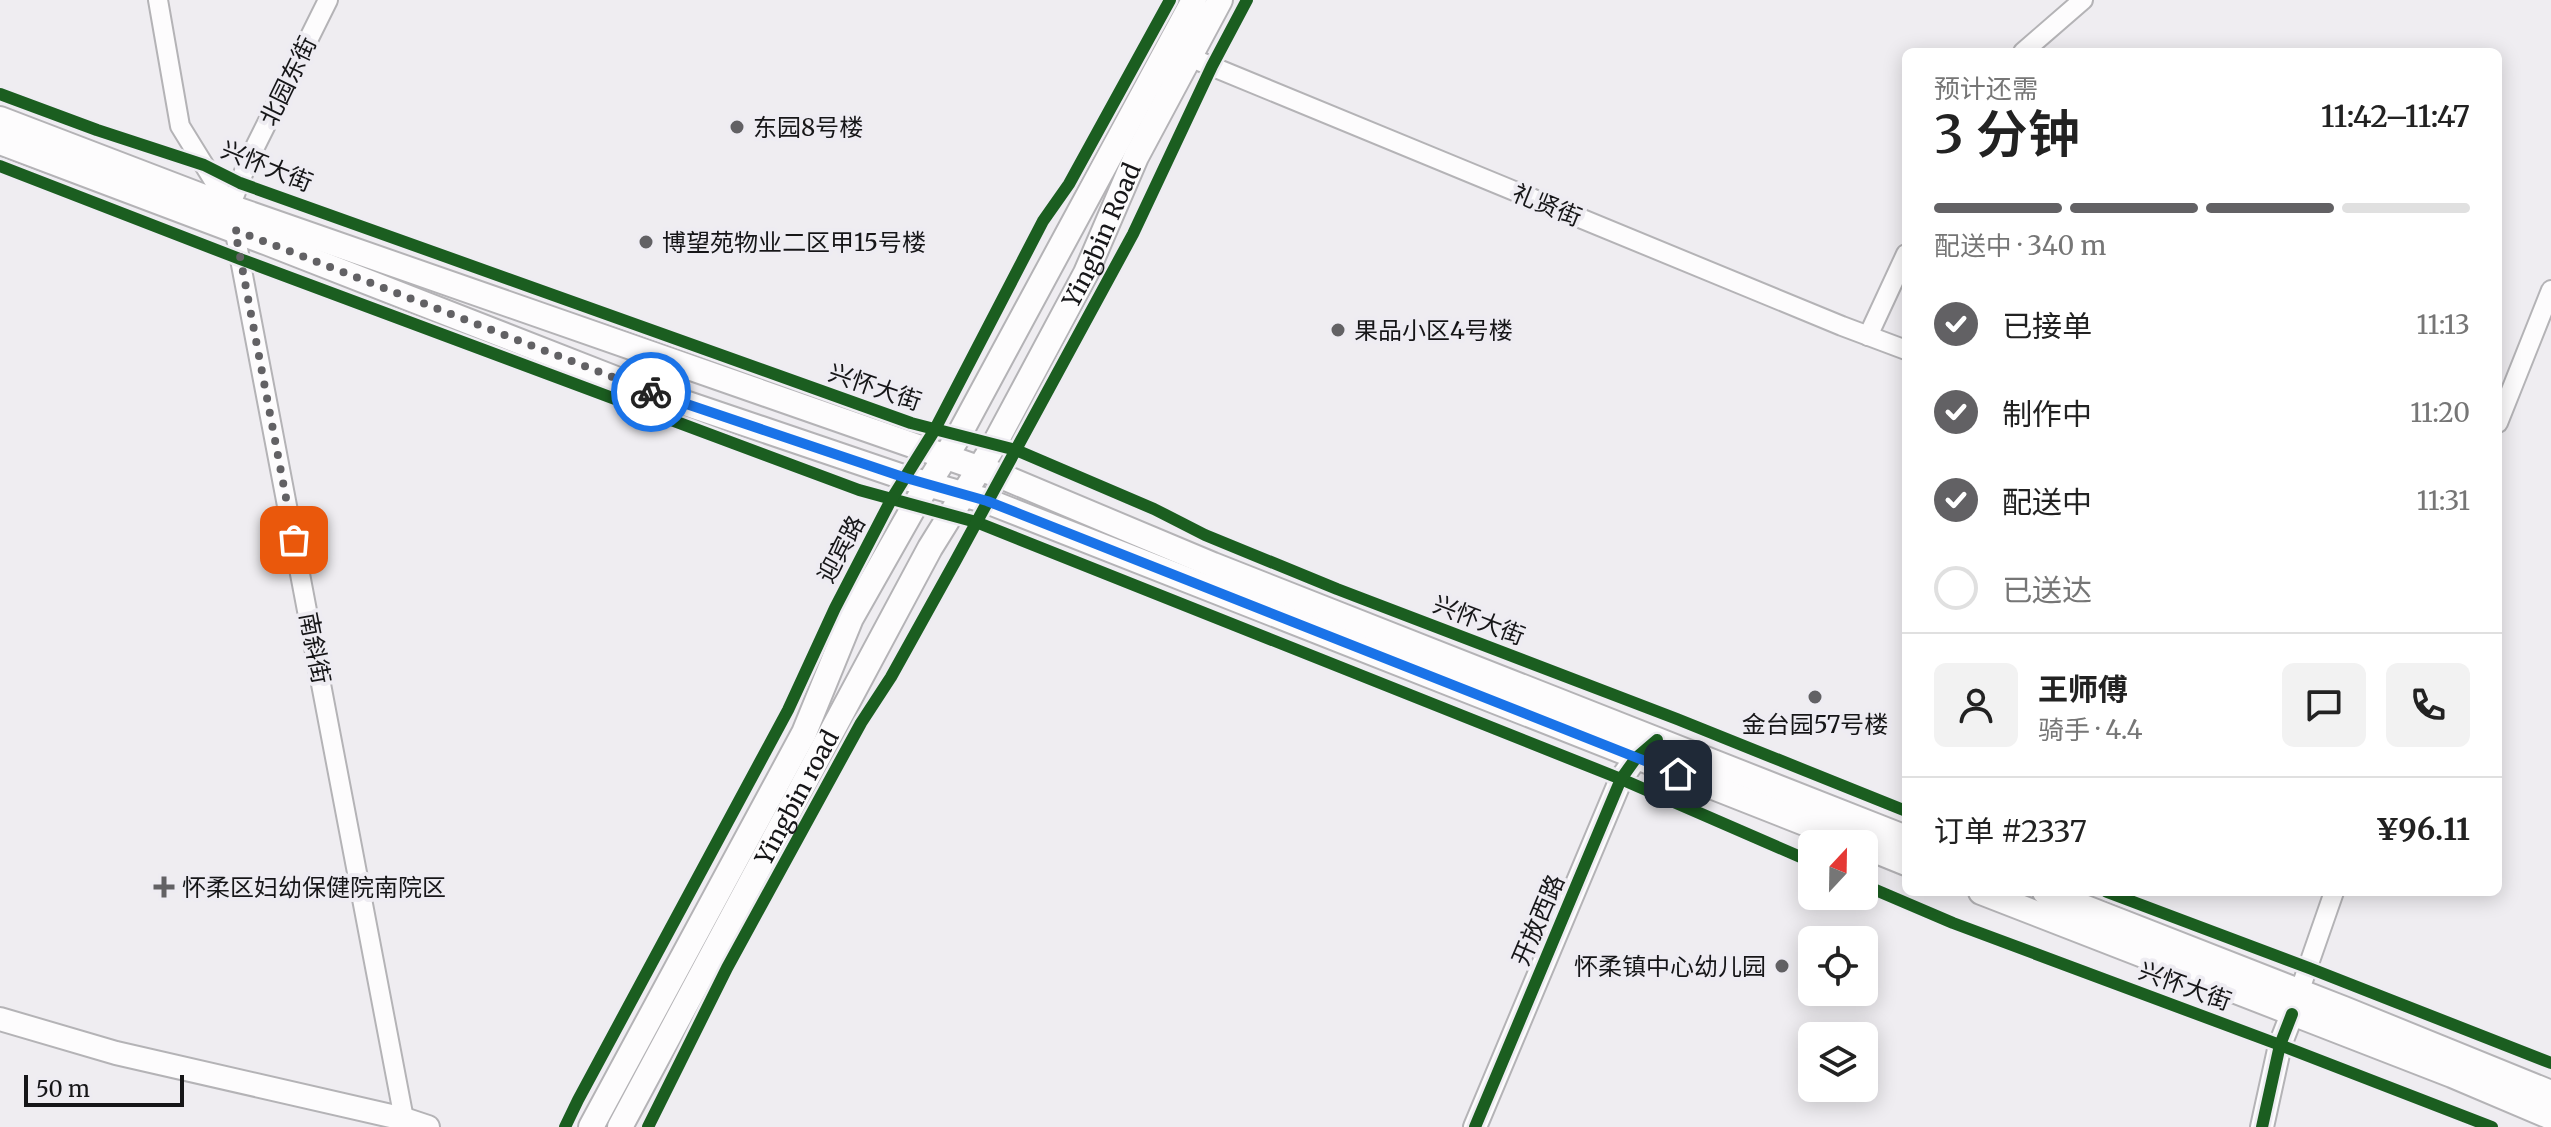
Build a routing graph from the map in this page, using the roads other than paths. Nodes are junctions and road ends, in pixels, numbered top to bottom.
1 (158, 0) edge
2 (328, 0) edge
3 (1194, 0) edge
4 (1220, 0) edge
5 (2083, 0) edge
6 (2028, 48) edge
7 (1189, 57) junction
8 (0, 119) edge
9 (0, 142) edge
10 (232, 218) junction
11 (1902, 263) edge
12 (2551, 290) edge
13 (1868, 336) junction
14 (1902, 349) edge
15 (2502, 413) edge
16 (945, 457) junction
17 (978, 469) junction
18 (929, 484) junction
19 (962, 494) junction
20 (1657, 740) junction
21 (1636, 758) junction
22 (1822, 830) edge
23 (1902, 836) edge
24 (1878, 852) edge
25 (1902, 861) edge
26 (1992, 896) edge
27 (2054, 896) edge
28 (2333, 896) edge
29 (2296, 1003) junction
30 (0, 1019) edge
31 (2551, 1093) edge
32 (2551, 1117) edge
33 (404, 1119) junction
34 (428, 1127) edge
35 (591, 1127) edge
36 (620, 1127) edge
37 (1475, 1127) edge
38 (2262, 1127) edge

1 - 10 street, 南斜街
2 - 10 street, 北园东街
3 - 16 main road, Yingbin Road
4 - 7 main road, Yingbin Road
5 - 6 street
7 - 13 street, 礼贤街
7 - 17 main road, Yingbin Road
8 - 10 main road, 兴怀大街
9 - 10 main road, 兴怀大街
10 - 16 main road, 兴怀大街
10 - 18 main road, 兴怀大街
10 - 33 street, 南斜街
11 - 13 street
12 - 15 street
13 - 14 street, 礼贤街
16 - 17 main road, 兴怀大街
16 - 18 main road, 迎宾路
17 - 19 main road, Yingbin road
17 - 20 main road, 兴怀大街
18 - 19 main road, 兴怀大街
18 - 35 main road, 迎宾路
19 - 21 main road, 兴怀大街
19 - 36 main road, Yingbin road
20 - 21 street, 开放西路
20 - 23 main road, 兴怀大街
21 - 22 main road, 兴怀大街
21 - 37 street, 开放西路
24 - 25 main road
26 - 29 main road, 兴怀大街
27 - 29 main road, 兴怀大街
28 - 29 street
29 - 31 main road, 兴怀大街
29 - 32 main road, 兴怀大街
29 - 38 street
30 - 33 street
33 - 34 street

